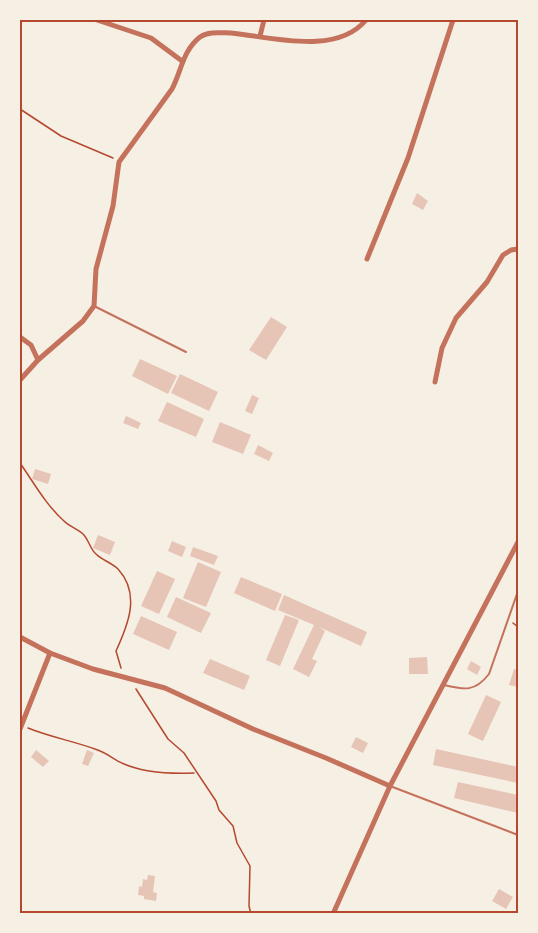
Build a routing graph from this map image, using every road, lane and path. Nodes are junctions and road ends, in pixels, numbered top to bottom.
1 (97, 20) edge
2 (264, 20) edge
3 (366, 20) edge
4 (453, 20) edge
5 (260, 36) junction
6 (182, 61) junction
7 (20, 109) edge
8 (119, 162) junction
9 (519, 249) edge
10 (367, 259) dead end
11 (94, 306) junction
12 (20, 338) edge
13 (186, 352) dead end
14 (38, 360) junction
15 (20, 380) edge
16 (435, 382) dead end
17 (20, 463) edge
18 (519, 542) edge
19 (519, 591) edge
20 (20, 637) edge
21 (50, 653) junction
22 (129, 678) junction
23 (444, 685) junction
24 (20, 727) edge
25 (196, 772) junction
26 (390, 786) junction
27 (519, 836) edge
28 (251, 914) edge
29 (333, 914) edge

1 - 6 street
2 - 5 street
3 - 5 street
4 - 10 street
5 - 6 street
6 - 8 street
7 - 8 path
8 - 11 street
9 - 16 street
11 - 13 lane
11 - 14 street
12 - 14 street
14 - 15 street
17 - 22 path
18 - 23 street
19 - 23 lane
20 - 21 street
21 - 22 street
21 - 24 street
22 - 25 path
22 - 26 street
23 - 26 street
24 - 25 path
25 - 28 path
26 - 27 lane
26 - 29 street

